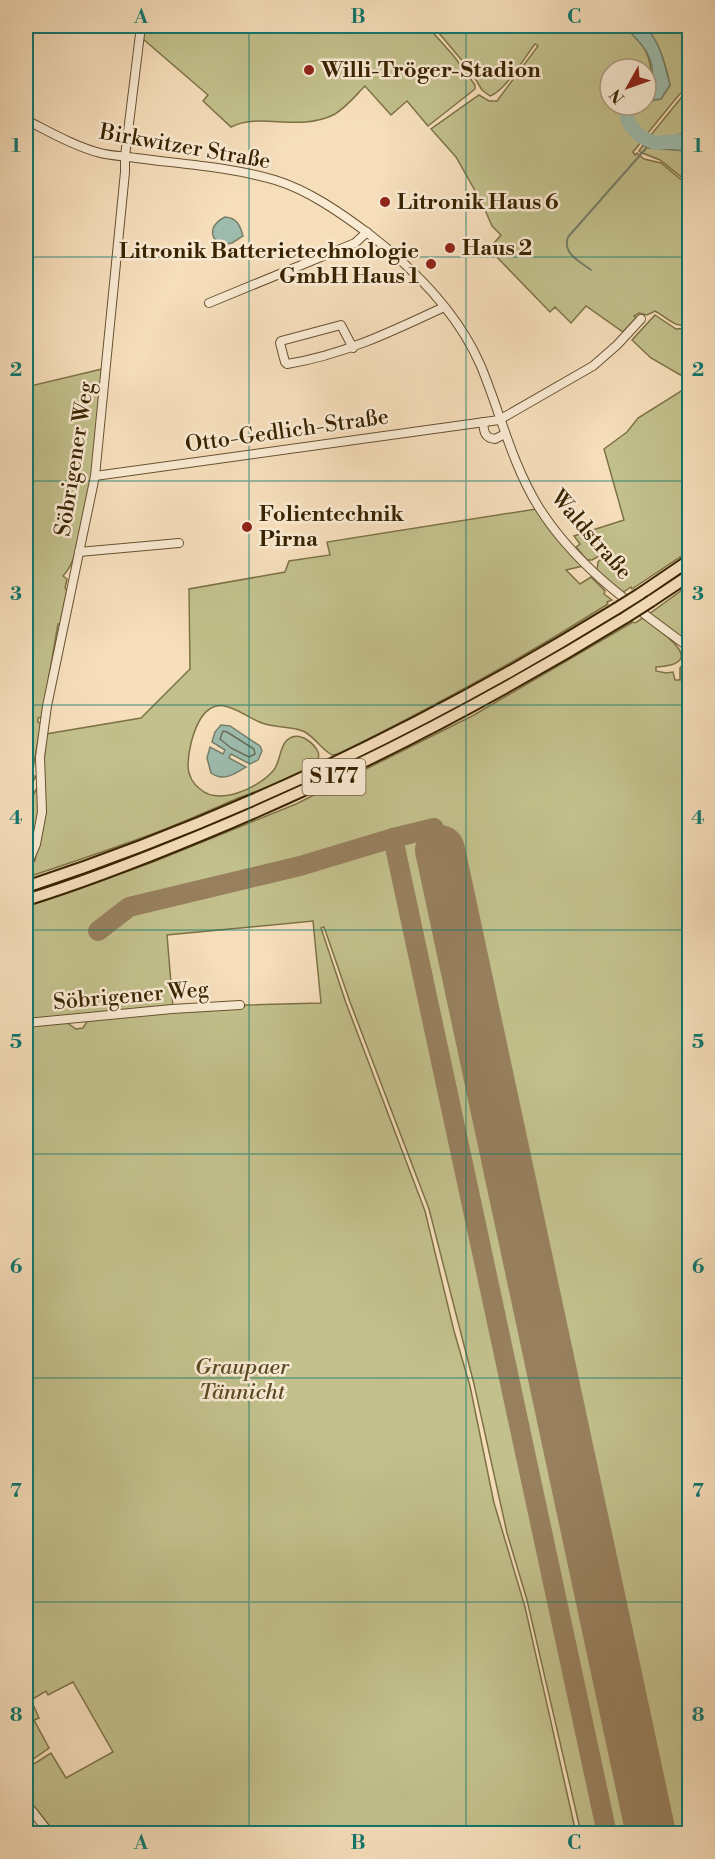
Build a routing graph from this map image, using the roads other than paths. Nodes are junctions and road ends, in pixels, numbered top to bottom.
1 (141, 26) edge
2 (26, 120) edge
3 (125, 156) junction
4 (367, 232) junction
5 (208, 303) dead end
6 (444, 307) junction
7 (641, 319) dead end
8 (353, 348) junction
9 (499, 420) junction
10 (483, 422) junction
11 (505, 434) junction
12 (95, 476) junction
13 (179, 543) dead end
14 (79, 552) junction
15 (690, 560) edge
16 (690, 575) edge
17 (690, 648) edge
18 (26, 868) edge
19 (26, 887) edge
20 (26, 900) edge
21 (240, 1005) dead end
22 (26, 1023) edge
23 (26, 1803) edge
24 (50, 1833) edge

1 - 3 street, Söbrigener Weg
2 - 3 street, Birkwitzer Straße
3 - 4 street, Birkwitzer Straße
3 - 12 street, Söbrigener Weg
4 - 5 street
4 - 6 street, Birkwitzer Straße
6 - 8 street
6 - 9 street, Birkwitzer Straße
7 - 9 street
8 - 8 street
9 - 10 street, Otto-Gedlich-Straße
9 - 11 street, Waldstraße
10 - 11 street
10 - 12 street, Otto-Gedlich-Straße
11 - 17 street, Waldstraße
12 - 14 street, Söbrigener Weg
13 - 14 street
14 - 18 street, Söbrigener Weg
15 - 19 highway, S 177, bridge
16 - 20 highway, S 177, bridge
21 - 22 street, Söbrigener Weg
23 - 24 street

